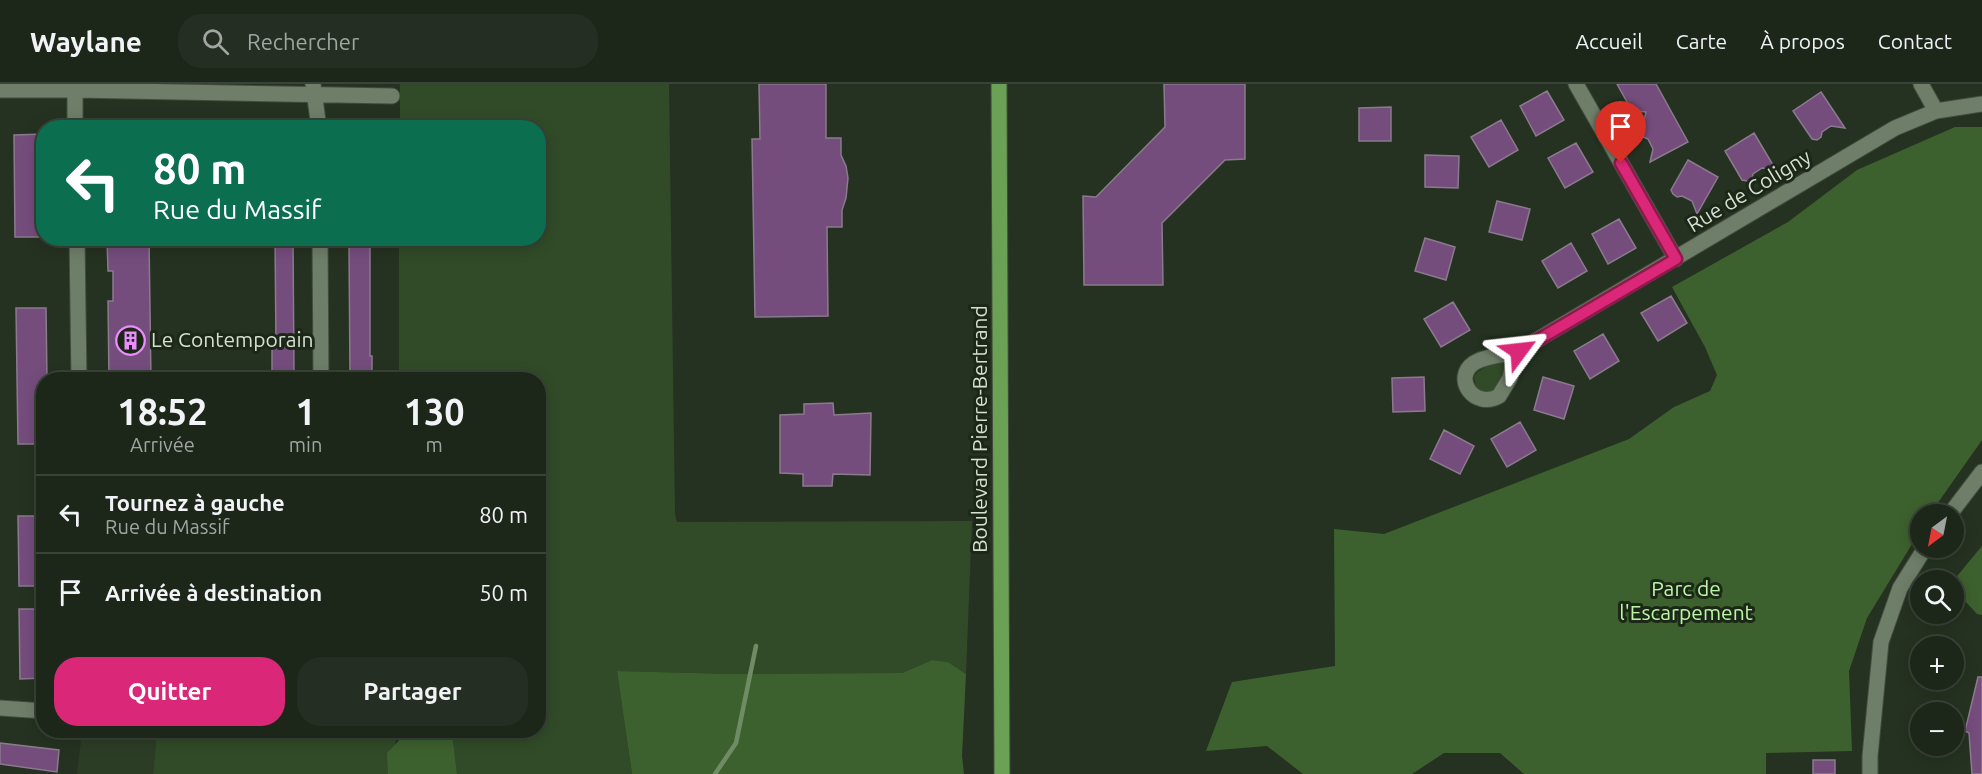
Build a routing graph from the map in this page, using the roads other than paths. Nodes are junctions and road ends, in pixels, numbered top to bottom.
1 (999, 84) edge
2 (1576, 84) edge
3 (1921, 84) edge
4 (0, 90) edge
5 (75, 90) junction
6 (314, 90) edge
7 (392, 96) dead end
8 (1982, 104) edge
9 (1936, 111) junction
10 (75, 120) edge
11 (318, 120) edge
12 (77, 246) edge
13 (320, 246) edge
14 (1676, 259) junction
15 (1515, 353) dead end
16 (78, 372) edge
17 (321, 372) edge
18 (1982, 472) edge
19 (1958, 504) edge
20 (1919, 558) edge
21 (0, 708) edge
22 (36, 710) edge
23 (1002, 774) edge
24 (1870, 774) edge

1 - 23 main road, Boulevard Pierre-Bertrand
2 - 14 street
3 - 9 street
4 - 5 street
5 - 6 street
5 - 10 street
6 - 7 street
6 - 11 street
8 - 9 street, Rue de Coligny
9 - 14 street, Rue de Coligny
12 - 16 street
13 - 17 street
14 - 15 street, Rue de Coligny
18 - 19 street
20 - 24 street
21 - 22 street

